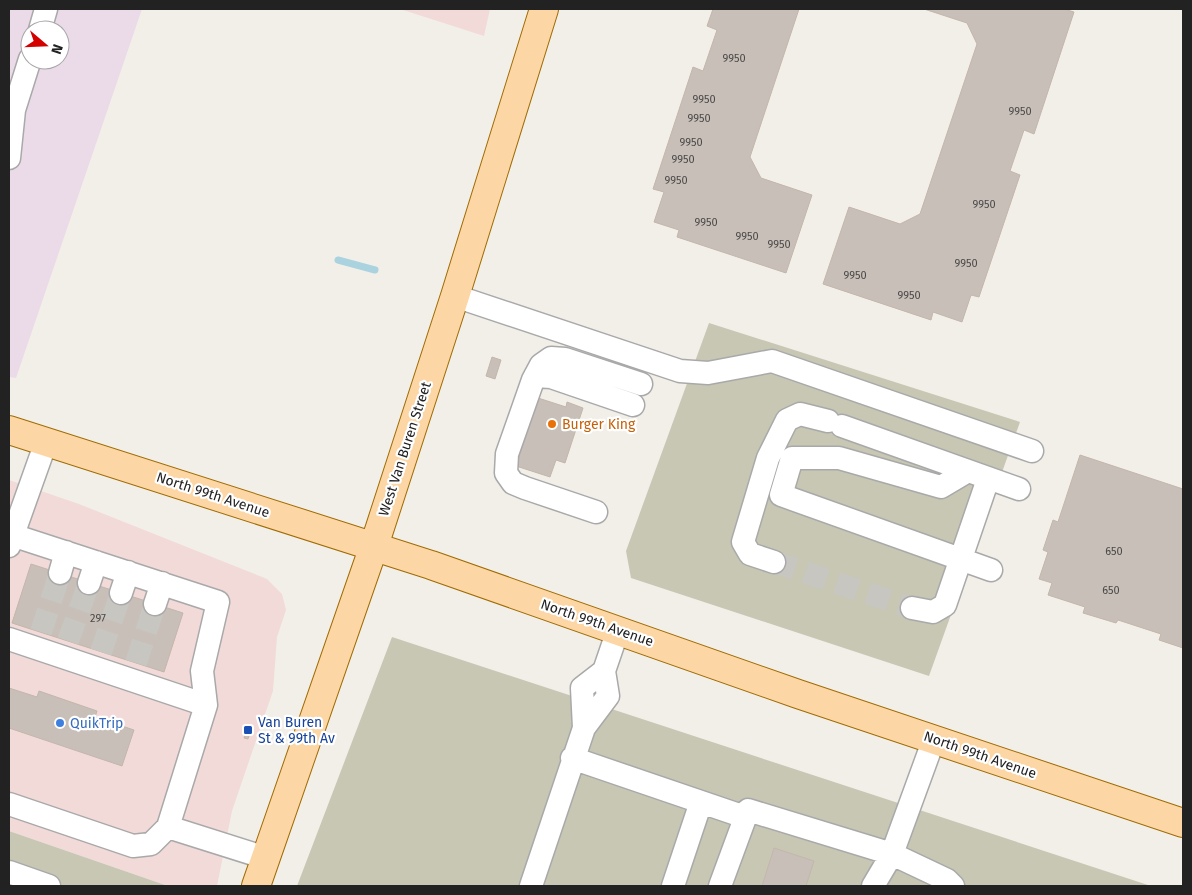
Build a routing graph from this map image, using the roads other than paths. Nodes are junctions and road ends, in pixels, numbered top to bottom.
1 (543, 9) edge
2 (27, 70) edge
3 (9, 158) edge
4 (456, 296) junction
5 (637, 395) dead end
6 (9, 430) edge
7 (46, 442) junction
8 (1032, 451) dead end
9 (978, 475) junction
10 (759, 488) junction
11 (1019, 489) dead end
12 (781, 495) junction
13 (596, 512) dead end
14 (10, 538) edge
15 (374, 546) junction
16 (960, 559) junction
17 (774, 562) tunnel mouth
18 (991, 570) dead end
19 (912, 608) tunnel mouth
20 (618, 630) junction
21 (9, 639) edge
22 (206, 705) junction
23 (934, 739) junction
24 (572, 758) junction
25 (701, 802) junction
26 (9, 804) edge
27 (745, 817) junction
28 (1183, 823) edge
29 (168, 827) junction
30 (892, 854) junction
31 (266, 858) junction
32 (9, 872) edge
33 (950, 883) edge
34 (49, 886) edge
35 (256, 886) edge
36 (531, 886) edge
37 (673, 886) edge
38 (720, 886) edge
39 (873, 886) edge

1 - 4 main road, West Van Buren Street
2 - 3 lane
4 - 8 lane
4 - 15 main road, West Van Buren Street
5 - 13 lane
6 - 7 main road, North 99th Avenue
7 - 14 lane
7 - 15 main road, North 99th Avenue
9 - 10 lane
9 - 11 lane
9 - 12 lane
9 - 16 lane
10 - 12 lane
10 - 17 lane
12 - 16 lane
14 - 22 lane
15 - 20 main road, North 99th Avenue
15 - 31 main road, West Van Buren Street
16 - 18 lane
16 - 19 lane
20 - 23 main road, North 99th Avenue
20 - 24 lane
21 - 22 lane
22 - 29 lane
23 - 28 main road, North 99th Avenue
23 - 30 lane
24 - 25 lane
24 - 36 lane
25 - 27 lane
25 - 37 lane
26 - 29 lane
27 - 30 lane
27 - 38 lane
29 - 31 lane
30 - 33 lane
30 - 39 lane
31 - 35 main road, West Van Buren Street
32 - 34 lane

